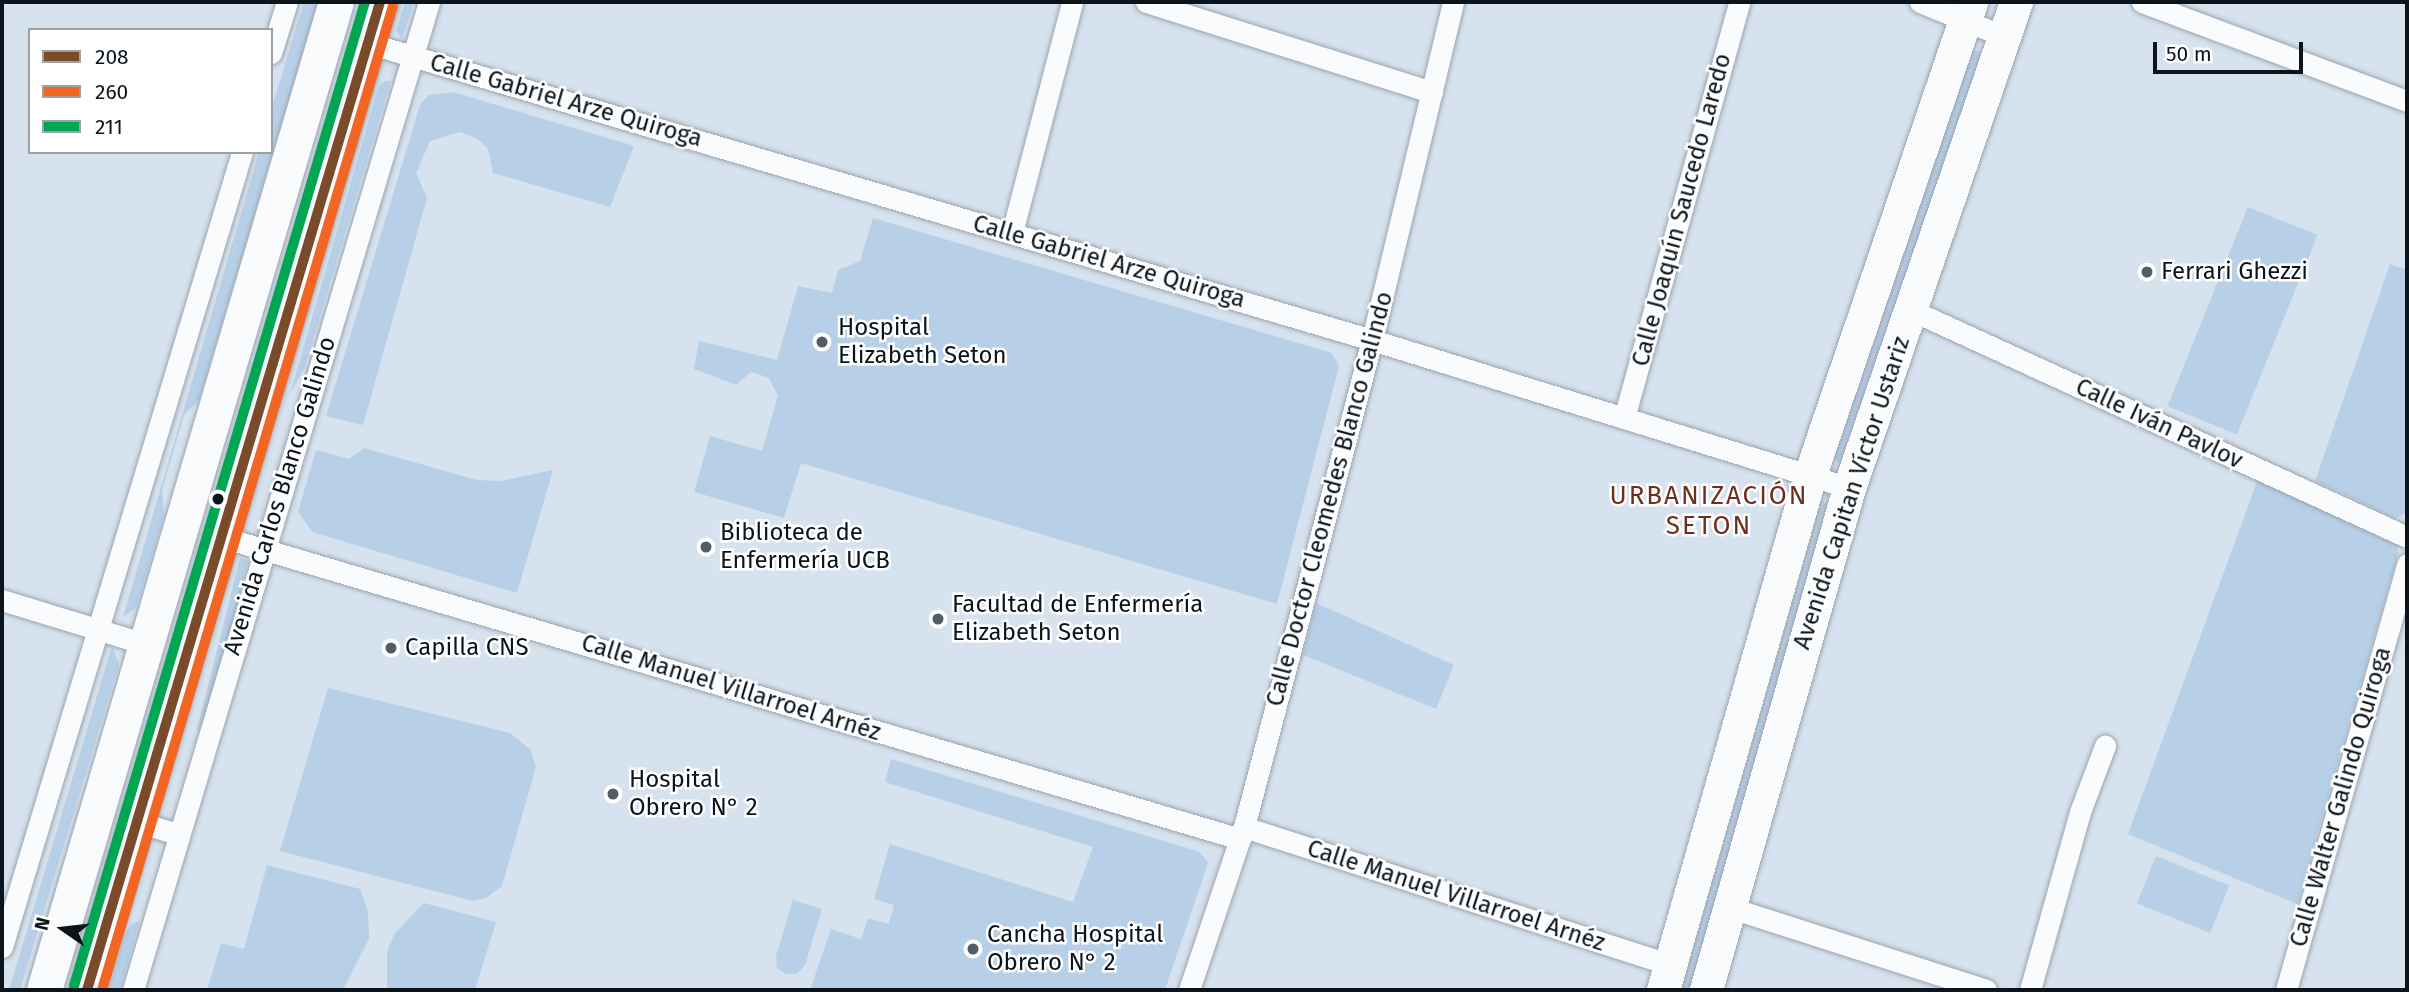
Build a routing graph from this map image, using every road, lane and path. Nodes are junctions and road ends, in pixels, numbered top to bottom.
1 (287, 2) edge
2 (336, 2) edge
3 (380, 2) edge
4 (429, 2) edge
5 (1072, 2) edge
6 (1146, 2) edge
7 (1453, 2) edge
8 (1739, 2) edge
9 (1920, 2) edge
10 (2015, 2) edge
11 (2142, 2) edge
12 (1968, 11) edge
13 (2003, 36) junction
14 (368, 43) junction
15 (273, 47) edge
16 (413, 56) junction
17 (1432, 92) junction
18 (2407, 101) edge
19 (241, 154) edge
20 (1012, 233) junction
21 (1911, 310) junction
22 (1372, 340) junction
23 (1624, 418) junction
24 (1810, 475) junction
25 (1849, 488) junction
26 (222, 537) junction
27 (2407, 537) edge
28 (263, 549) junction
29 (2407, 564) edge
30 (2, 600) edge
31 (98, 629) junction
32 (148, 645) junction
33 (2105, 747) dead end
34 (137, 822) junction
35 (1242, 833) junction
36 (178, 834) junction
37 (1728, 907) junction
38 (2, 947) edge
39 (1666, 977) edge
40 (44, 990) edge
41 (87, 990) edge
42 (133, 990) edge
43 (1189, 990) edge
44 (1706, 990) edge
45 (1986, 990) edge
46 (2029, 990) edge
47 (2287, 990) edge

1 - 15 street
2 - 32 highway
3 - 14 highway, Avenida Carlos Blanco Galindo
4 - 16 street, Avenida Carlos Blanco Galindo
5 - 20 street
6 - 17 street
7 - 17 street, Calle Doctor Cleomedes Blanco Galindo
8 - 23 street, Calle Joaquín Saucedo Laredo
9 - 12 street
10 - 13 main road, Avenida Capitan Víctor Ustariz
11 - 18 street
12 - 13 street
12 - 24 main road, Avenida Capitan Víctor Ustariz
13 - 21 main road, Avenida Capitan Víctor Ustariz
14 - 16 street, Calle Gabriel Arze Quiroga
14 - 26 highway, Avenida Carlos Blanco Galindo
16 - 20 street, Calle Gabriel Arze Quiroga
16 - 28 street, Avenida Carlos Blanco Galindo
17 - 22 street, Calle Doctor Cleomedes Blanco Galindo
19 - 31 street
20 - 22 street, Calle Gabriel Arze Quiroga
21 - 25 main road, Avenida Capitan Víctor Ustariz
21 - 27 street, Calle Iván Pavlov
22 - 23 street, Calle Gabriel Arze Quiroga
22 - 35 street, Calle Doctor Cleomedes Blanco Galindo
23 - 24 street, Calle Gabriel Arze Quiroga
24 - 25 street, Calle Gabriel Arze Quiroga
24 - 39 main road, Avenida Capitan Víctor Ustariz
25 - 37 main road, Avenida Capitan Víctor Ustariz
26 - 28 street, Calle Manuel Villarroel Arnéz
26 - 34 highway, Avenida Carlos Blanco Galindo
28 - 35 street, Calle Manuel Villarroel Arnéz
28 - 36 street, Avenida Carlos Blanco Galindo
29 - 47 street, Calle Walter Galindo Quiroga
30 - 31 street
31 - 32 street
31 - 38 street
32 - 40 highway
33 - 46 street
34 - 36 street
34 - 41 highway, Avenida Carlos Blanco Galindo
35 - 39 street, Calle Manuel Villarroel Arnéz
35 - 43 street, Calle Doctor Cleomedes Blanco Galindo
36 - 42 street, Avenida Carlos Blanco Galindo
37 - 44 main road, Avenida Capitan Víctor Ustariz
37 - 45 street

